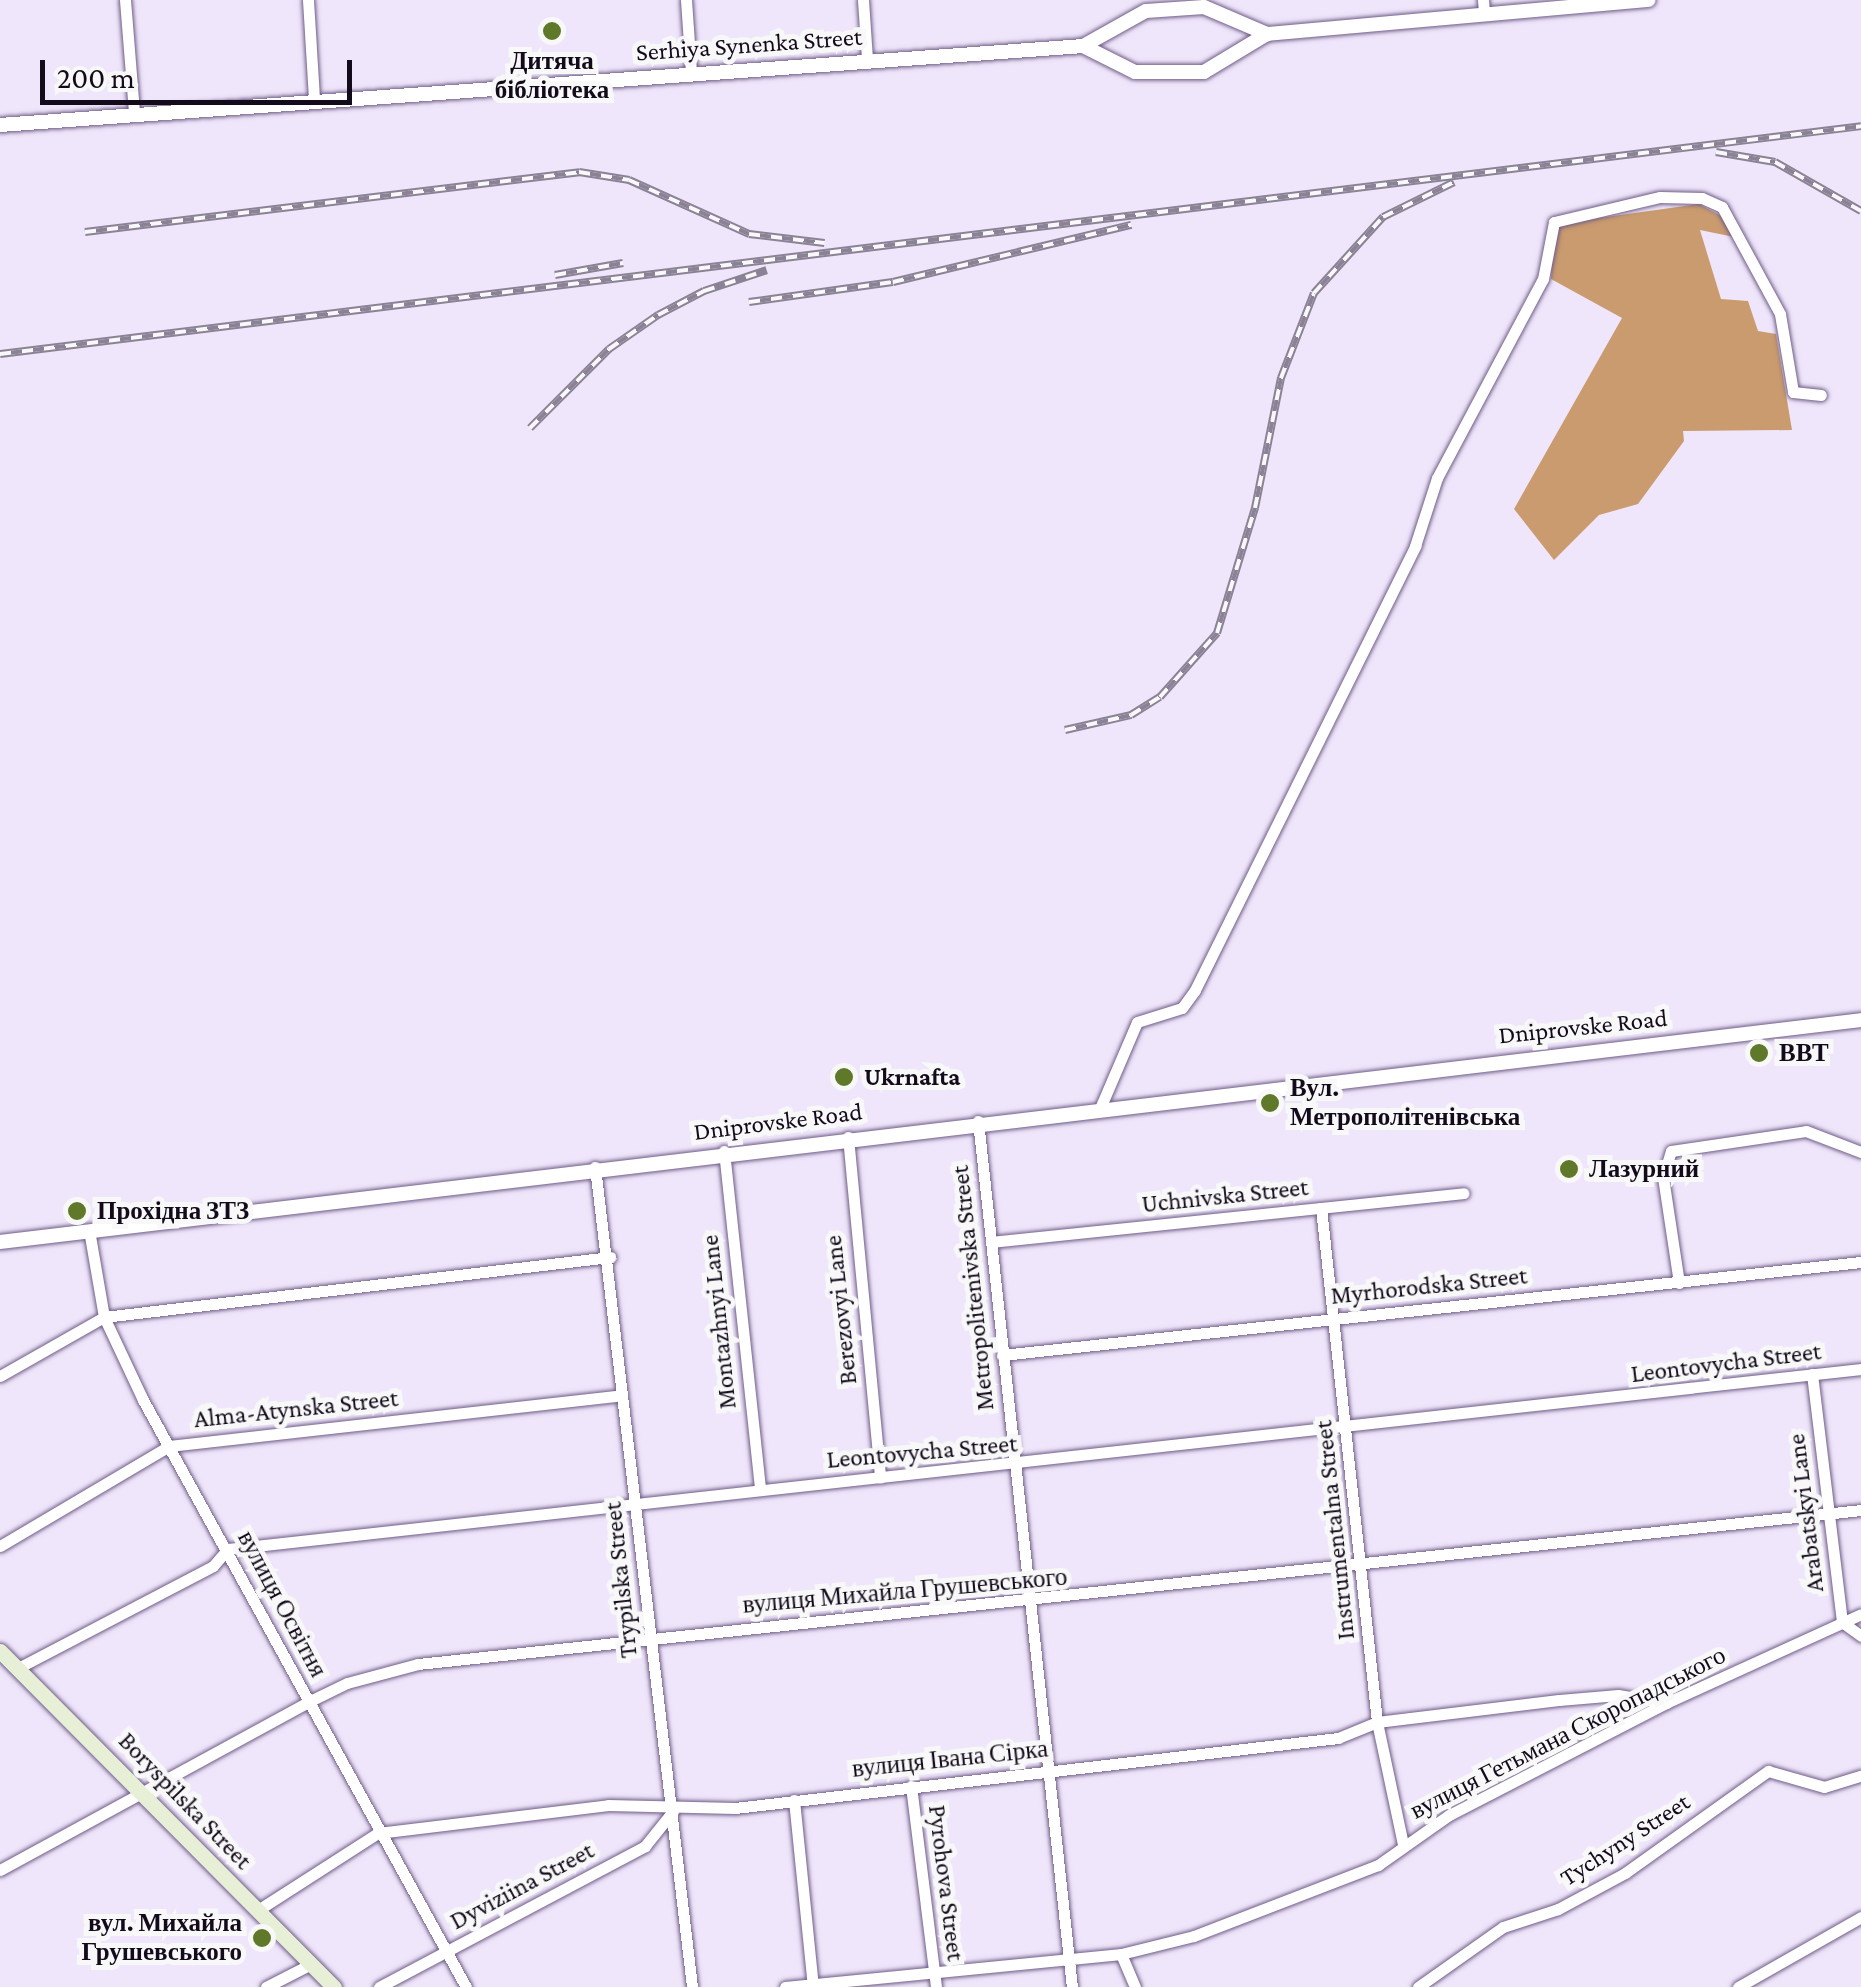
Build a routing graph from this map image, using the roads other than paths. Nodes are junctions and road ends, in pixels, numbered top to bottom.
1 (125, 0) edge
2 (308, 0) edge
3 (686, 0) edge
4 (863, 0) edge
5 (1648, 0) edge
6 (1484, 6) edge
7 (1267, 34) junction
8 (1083, 46) junction
9 (867, 59) junction
10 (690, 71) junction
11 (314, 99) junction
12 (134, 113) junction
13 (0, 125) edge
14 (1821, 395) dead end
15 (1861, 1020) edge
16 (1101, 1106) junction
17 (978, 1121) junction
18 (848, 1136) junction
19 (724, 1151) junction
20 (1861, 1152) edge
21 (595, 1167) junction
22 (1463, 1193) dead end
23 (1322, 1208) junction
24 (89, 1230) junction
25 (0, 1242) edge
26 (991, 1242) junction
27 (610, 1257) junction
28 (1861, 1262) edge
29 (1679, 1284) junction
30 (104, 1317) junction
31 (1334, 1320) junction
32 (1002, 1355) junction
33 (1861, 1369) edge
34 (1812, 1374) junction
35 (0, 1376) edge
36 (622, 1395) junction
37 (1348, 1428) junction
38 (168, 1446) junction
39 (1015, 1466) junction
40 (880, 1478) junction
41 (760, 1489) junction
42 (635, 1503) junction
43 (1861, 1510) edge
44 (1830, 1513) junction
45 (0, 1546) edge
46 (228, 1550) junction
47 (1362, 1565) junction
48 (1029, 1603) junction
49 (1861, 1614) edge
50 (1842, 1622) junction
51 (1861, 1636) edge
52 (650, 1638) junction
53 (0, 1650) edge
54 (18, 1668) junction
55 (308, 1702) junction
56 (1666, 1703) junction
57 (1377, 1722) junction
58 (1047, 1771) junction
59 (1861, 1776) edge
60 (911, 1786) junction
61 (143, 1795) junction
62 (794, 1800) junction
63 (674, 1811) junction
64 (378, 1833) junction
65 (1404, 1844) junction
66 (0, 1870) edge
67 (258, 1910) junction
68 (1861, 1917) edge
69 (442, 1954) junction
70 (1121, 1954) junction
71 (1070, 1960) junction
72 (311, 1964) junction
73 (936, 1981) edge
74 (813, 1986) edge
75 (266, 1987) edge
76 (334, 1987) edge
77 (379, 1987) edge
78 (466, 1987) edge
79 (692, 1987) edge
80 (784, 1987) edge
81 (1072, 1987) edge
82 (1135, 1987) edge
83 (1418, 1987) edge
84 (1738, 1987) edge

1 - 12 street
2 - 11 street
3 - 10 street
4 - 9 street
5 - 6 street
6 - 7 street
7 - 8 street, Serhiya Synenka Street
7 - 8 street
8 - 9 street, Serhiya Synenka Street
9 - 10 street, Serhiya Synenka Street
10 - 11 street, Serhiya Synenka Street
11 - 12 street, Serhiya Synenka Street
12 - 13 street, Serhiya Synenka Street
14 - 16 street
15 - 16 street, Dniprovske Road
16 - 17 street, Dniprovske Road
17 - 18 street, Dniprovske Road
17 - 26 street, Metropolitenivska Street
18 - 19 street, Dniprovske Road
18 - 40 street, Berezovyi Lane
19 - 21 street, Dniprovske Road
19 - 41 street, Montazhnyi Lane
20 - 29 street
21 - 24 street, Dniprovske Road
21 - 27 street, Trypilska Street
22 - 23 street, Uchnivska Street
23 - 26 street, Uchnivska Street
23 - 31 street, Instrumentalna Street
24 - 25 street, Dniprovske Road
24 - 30 street, вулиця Освітня
26 - 32 street, Metropolitenivska Street
27 - 30 street
27 - 36 street, Trypilska Street
28 - 29 street, Myrhorodska Street
29 - 31 street, Myrhorodska Street
30 - 35 street
30 - 38 street, вулиця Освітня
31 - 32 street, Myrhorodska Street
31 - 37 street, Instrumentalna Street
32 - 39 street, Metropolitenivska Street
33 - 34 street, Leontovycha Street
34 - 37 street, Leontovycha Street
34 - 44 street, Arabatskyi Lane
36 - 38 street, Alma-Atynska Street
36 - 42 street, Trypilska Street
37 - 39 street, Leontovycha Street
37 - 47 street, Instrumentalna Street
38 - 45 street, Alma-Atynska Street
38 - 46 street, вулиця Освітня
39 - 40 street, Leontovycha Street
39 - 48 street, Metropolitenivska Street
40 - 41 street, Leontovycha Street
41 - 42 street, Leontovycha Street
42 - 46 street, Leontovycha Street
42 - 52 street, Trypilska Street
43 - 44 street, вулиця Михайла Грушевського
44 - 47 street, вулиця Михайла Грушевського
44 - 50 street, Arabatskyi Lane
46 - 54 street, Leontovycha Street
46 - 55 street, вулиця Освітня
47 - 48 street, вулиця Михайла Грушевського
47 - 57 street, Instrumentalna Street
48 - 52 street, вулиця Михайла Грушевського
48 - 58 street, Metropolitenivska Street
49 - 50 street, вулиця Гетьмана Скоропадського
50 - 51 street, Arabatskyi Lane
50 - 56 street, вулиця Гетьмана Скоропадського
52 - 55 street, вулиця Михайла Грушевського
52 - 63 street, Trypilska Street
53 - 54 main road, Boryspilska Street
54 - 61 main road, Boryspilska Street
55 - 61 street, вулиця Михайла Грушевського
55 - 64 street, вулиця Освітня
56 - 57 street, вулиця Івана Сірка
56 - 65 street, вулиця Гетьмана Скоропадського
57 - 58 street, вулиця Івана Сірка
57 - 65 street, Instrumentalna Street
58 - 60 street, вулиця Івана Сірка
58 - 71 street, Metropolitenivska Street
59 - 83 street, Tychyny Street
60 - 62 street, вулиця Івана Сірка
60 - 73 street, Pyrohova Street
61 - 66 street, вулиця Михайла Грушевського
61 - 67 main road, Boryspilska Street
62 - 63 street, вулиця Івана Сірка
62 - 74 street
63 - 64 street, вулиця Івана Сірка
63 - 69 street, Dyviziina Street
63 - 79 street, Trypilska Street
64 - 67 street, вулиця Івана Сірка
64 - 69 street, вулиця Освітня
65 - 70 street, вулиця Гетьмана Скоропадського
67 - 72 main road, Boryspilska Street
68 - 84 street
69 - 77 street, Dyviziina Street
69 - 78 street, вулиця Освітня
70 - 71 street, вулиця Гетьмана Скоропадського
70 - 82 street
71 - 73 street, вулиця Гетьмана Скоропадського
71 - 81 street, Metropolitenivska Street
72 - 75 street
72 - 76 main road, Boryspilska Street
73 - 74 street, вулиця Гетьмана Скоропадського
74 - 80 street, вулиця Гетьмана Скоропадського

